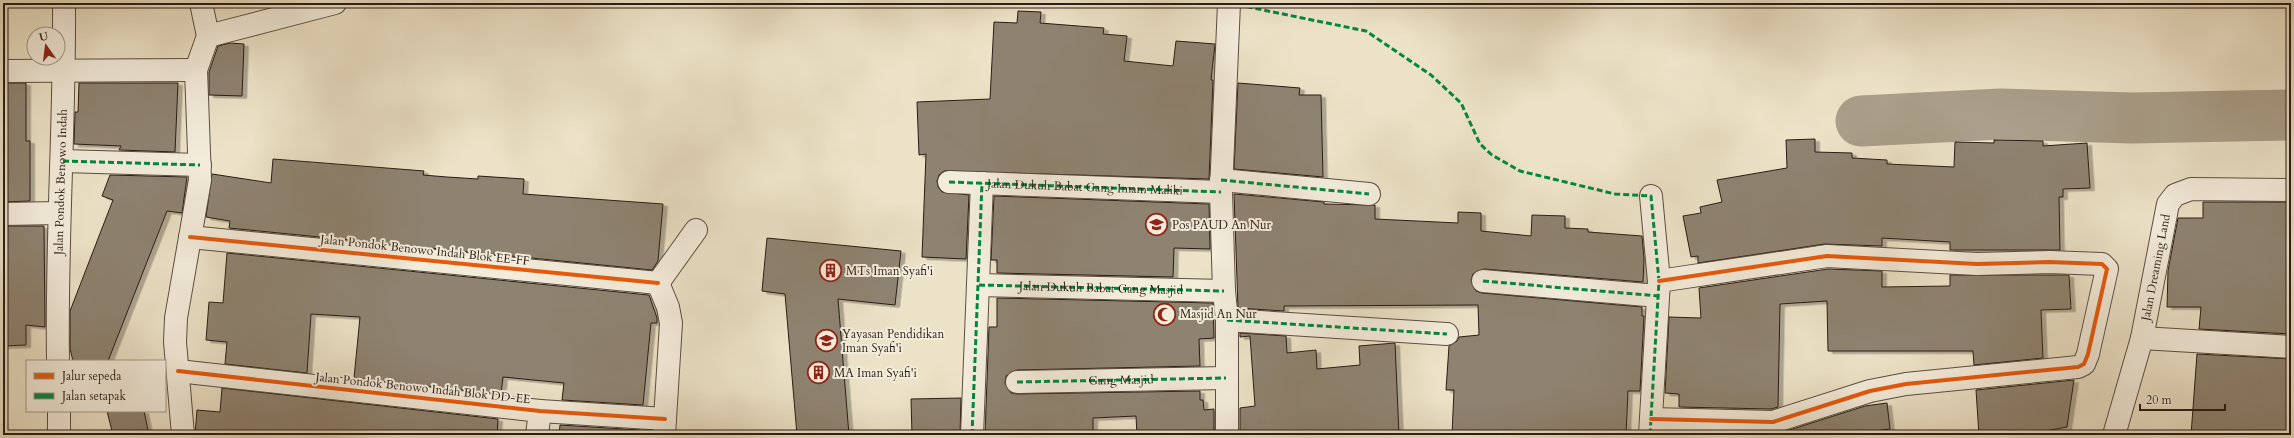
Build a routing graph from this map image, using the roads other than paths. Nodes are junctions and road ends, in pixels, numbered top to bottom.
1 (64, 3) edge
2 (201, 3) edge
3 (335, 3) edge
4 (1230, 10) edge
5 (208, 36) junction
6 (64, 70) junction
7 (196, 70) junction
8 (3, 71) edge
9 (63, 162) junction
10 (200, 166) junction
11 (949, 182) dead end
12 (982, 183) junction
13 (1221, 186) junction
14 (2291, 190) edge
15 (1369, 194) dead end
16 (1652, 201) dead end
17 (59, 213) junction
18 (3, 214) edge
19 (696, 230) dead end
20 (190, 238) junction
21 (1483, 281) dead end
22 (658, 283) junction
23 (979, 285) junction
24 (1659, 288) junction
25 (1224, 291) junction
26 (1227, 320) junction
27 (1447, 334) dead end
28 (2142, 338) junction
29 (2291, 347) edge
30 (58, 360) edge
31 (178, 370) junction
32 (1226, 378) junction
33 (1017, 382) dead end
34 (540, 411) junction
35 (59, 412) edge
36 (664, 427) edge
37 (1651, 427) edge
38 (59, 435) edge
39 (183, 435) edge
40 (537, 435) edge
41 (972, 435) edge
42 (1227, 435) edge
43 (2114, 435) edge

1 - 6 street, Jalan Pondok Benowo Indah
2 - 5 street
3 - 5 street
4 - 13 street
5 - 7 street
6 - 7 street
6 - 8 street
6 - 9 street, Jalan Pondok Benowo Indah
7 - 10 street
9 - 10 street
9 - 17 street, Jalan Pondok Benowo Indah
10 - 20 street
11 - 12 street, Jalan Dukuh Babat Gang Imam Maliki
12 - 13 street, Jalan Dukuh Babat Gang Imam Maliki
12 - 23 street
13 - 15 street, Jalan Dukuh Babat Gang Imam Maliki
13 - 25 street
14 - 28 street, Jalan Dreaming Land
16 - 24 street
17 - 18 street
17 - 30 street, Jalan Pondok Benowo Indah
19 - 22 street
20 - 22 street, Jalan Pondok Benowo Indah Blok EE-FF
20 - 31 street
21 - 24 street
22 - 36 street
23 - 25 street, Jalan Dukuh Babat Gang Masjid
23 - 41 street
24 - 37 street
24 - 37 street
25 - 26 street
26 - 27 street
26 - 32 street
28 - 29 street, Jalan Dreaming Land
28 - 43 street, Jalan Dreaming Land
31 - 34 street, Jalan Pondok Benowo Indah Blok DD-EE
31 - 39 street
32 - 33 street, Gang Masjid
32 - 42 street
34 - 36 street, Jalan Pondok Benowo Indah Blok DD-EE
34 - 40 street
35 - 38 street

